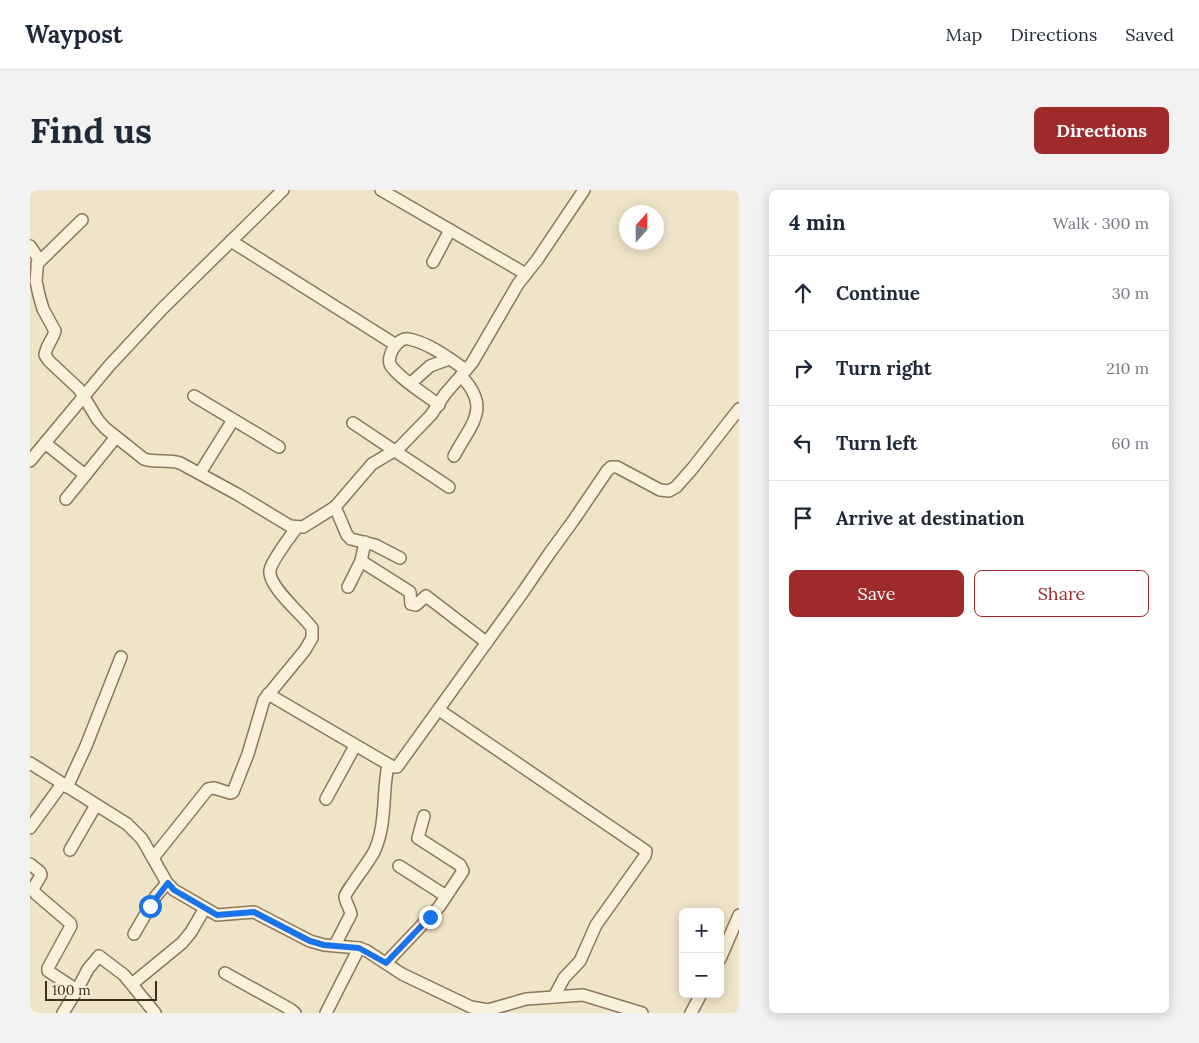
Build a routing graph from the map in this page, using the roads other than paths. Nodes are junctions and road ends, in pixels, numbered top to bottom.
1 (284, 190) edge
2 (381, 190) edge
3 (405, 190) edge
4 (581, 192) edge
5 (398, 200) junction
6 (82, 220) dead end
7 (450, 230) junction
8 (230, 241) junction
9 (30, 246) edge
10 (433, 262) dead end
11 (37, 264) junction
12 (526, 274) junction
13 (396, 345) junction
14 (449, 359) junction
15 (464, 373) junction
16 (411, 383) junction
17 (84, 395) junction
18 (194, 396) dead end
19 (439, 405) junction
20 (739, 409) edge
21 (233, 420) junction
22 (353, 423) dead end
23 (116, 437) junction
24 (45, 443) junction
25 (279, 447) dead end
26 (394, 450) junction
27 (454, 456) dead end
28 (30, 461) edge
29 (200, 473) junction
30 (85, 475) junction
31 (449, 487) dead end
32 (66, 499) dead end
33 (335, 507) junction
34 (297, 527) junction
35 (365, 542) junction
36 (400, 558) dead end
37 (361, 561) junction
38 (348, 587) dead end
39 (486, 642) junction
40 (121, 657) dead end
41 (268, 694) junction
42 (439, 710) junction
43 (355, 746) junction
44 (30, 763) edge
45 (388, 765) junction
46 (64, 786) junction
47 (326, 799) dead end
48 (96, 805) junction
49 (424, 816) dead end
50 (30, 828) edge
51 (70, 850) dead end
52 (153, 858) junction
53 (30, 864) edge
54 (399, 866) dead end
55 (168, 883) junction
56 (446, 896) junction
57 (205, 908) junction
58 (739, 914) edge
59 (134, 934) dead end
60 (335, 945) junction
61 (359, 948) junction
62 (723, 953) edge
63 (386, 963) junction
64 (225, 973) dead end
65 (132, 984) junction
66 (78, 990) junction
67 (554, 997) junction
68 (699, 998) edge
69 (628, 1011) edge
70 (62, 1013) edge
71 (155, 1013) edge
72 (295, 1013) edge
73 (326, 1013) edge
74 (642, 1013) edge
75 (691, 1013) edge

1 - 8 street
2 - 5 street
3 - 5 street
4 - 12 street
5 - 7 street
6 - 11 street
7 - 10 street
7 - 12 street
8 - 13 street
8 - 17 street
9 - 11 street
11 - 17 street
12 - 15 street
13 - 14 street
13 - 16 street
14 - 15 street
14 - 16 street
15 - 19 street
15 - 27 street
16 - 19 street
17 - 23 street
17 - 24 street
18 - 21 street
19 - 26 street
20 - 39 street
21 - 25 street
21 - 29 street
22 - 26 street
23 - 29 street
23 - 30 street
24 - 28 street
24 - 30 street
26 - 31 street
26 - 33 street
29 - 34 street
30 - 32 street
33 - 34 street
33 - 35 street
34 - 41 street
35 - 36 street
35 - 37 street
37 - 38 street
37 - 39 street
39 - 42 street
40 - 46 street
41 - 43 street
41 - 52 street
42 - 45 street
42 - 67 street
43 - 45 street
43 - 47 street
44 - 46 street
45 - 60 street
46 - 48 street
46 - 50 street
48 - 51 street
48 - 52 street
49 - 56 street
52 - 55 street
53 - 66 street
54 - 56 street
55 - 57 street
55 - 59 street
56 - 63 street
57 - 60 street
57 - 65 street
58 - 62 street
60 - 61 street
61 - 63 street
61 - 73 street
63 - 67 street
64 - 72 street
65 - 66 street
65 - 71 street
66 - 70 street
67 - 69 street
68 - 75 street
69 - 74 street

